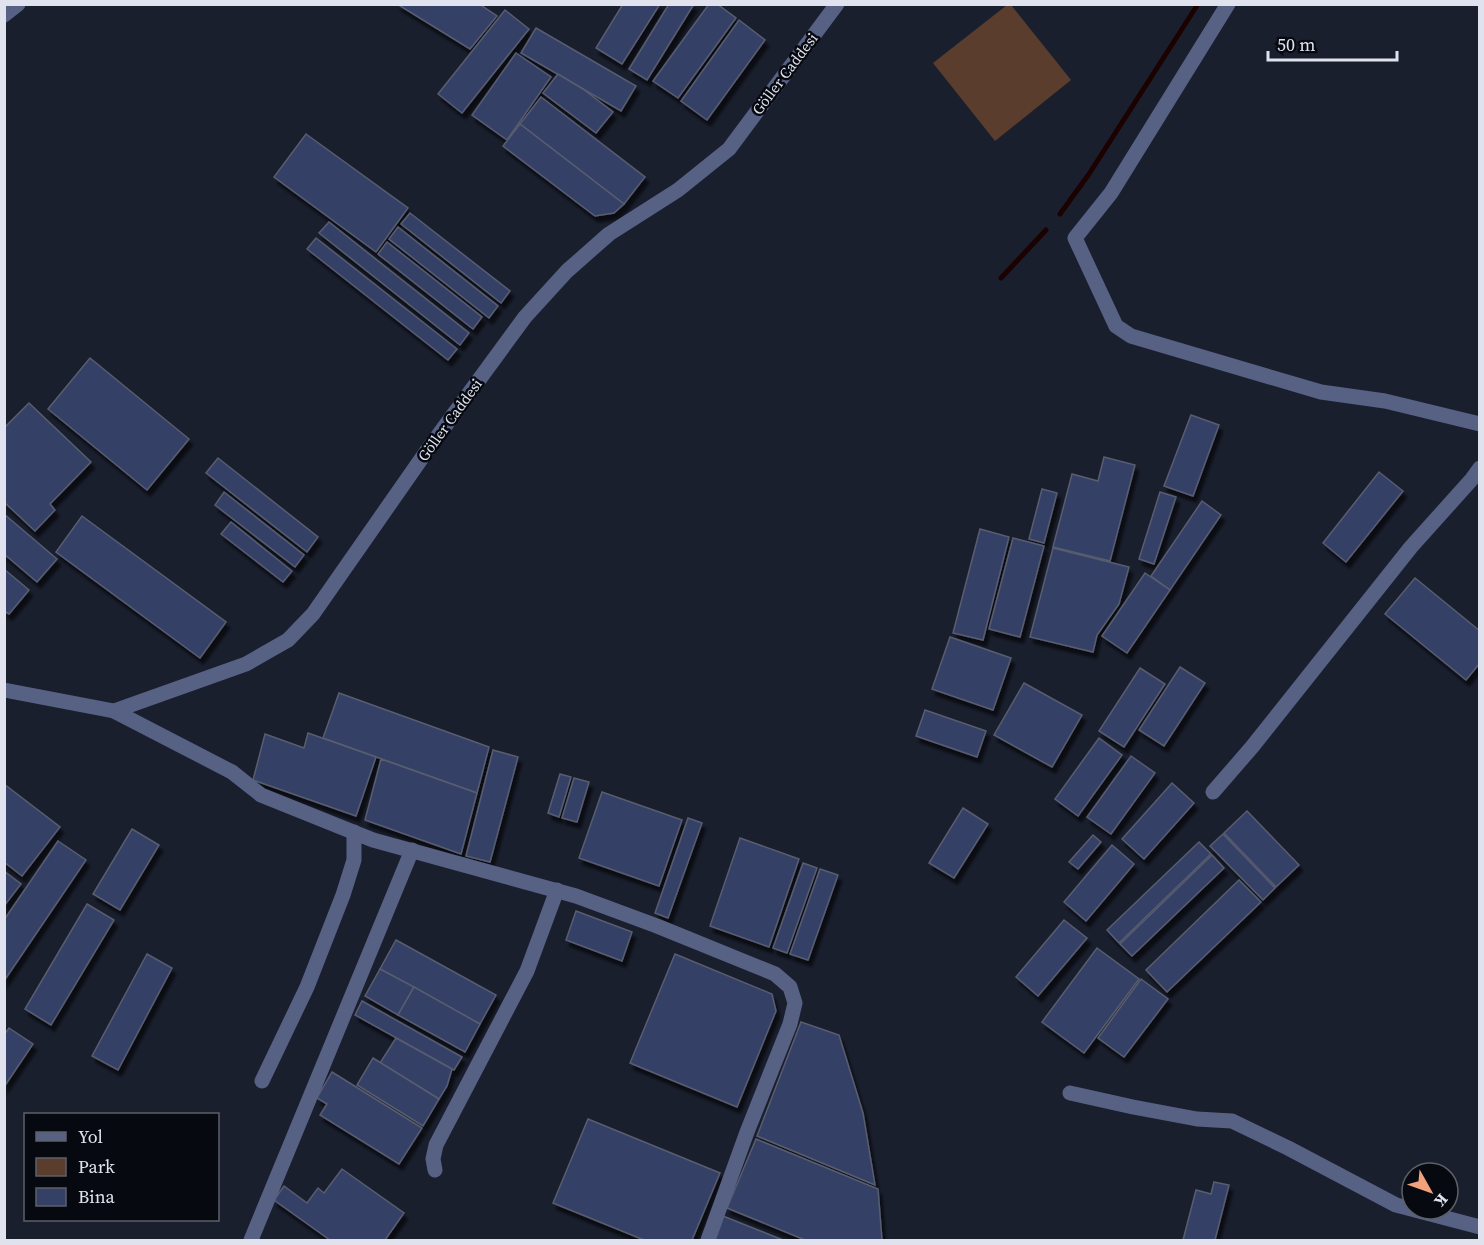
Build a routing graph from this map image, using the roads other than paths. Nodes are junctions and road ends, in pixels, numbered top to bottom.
1 (18, 4) edge
2 (837, 4) edge
3 (1228, 4) edge
4 (4, 15) edge
5 (1479, 424) edge
6 (1479, 468) edge
7 (4, 690) edge
8 (114, 711) junction
9 (1213, 792) dead end
10 (354, 832) junction
11 (412, 850) junction
12 (557, 890) junction
13 (261, 1081) dead end
14 (1070, 1093) dead end
15 (435, 1170) dead end
16 (1479, 1227) edge
17 (251, 1240) edge
18 (708, 1240) edge

1 - 4 street
2 - 8 street, Göller Caddesi
3 - 5 street
6 - 9 street
7 - 8 street
8 - 10 street
10 - 11 street
10 - 13 street
11 - 12 street
11 - 17 street
12 - 15 street
12 - 18 street
14 - 16 street

